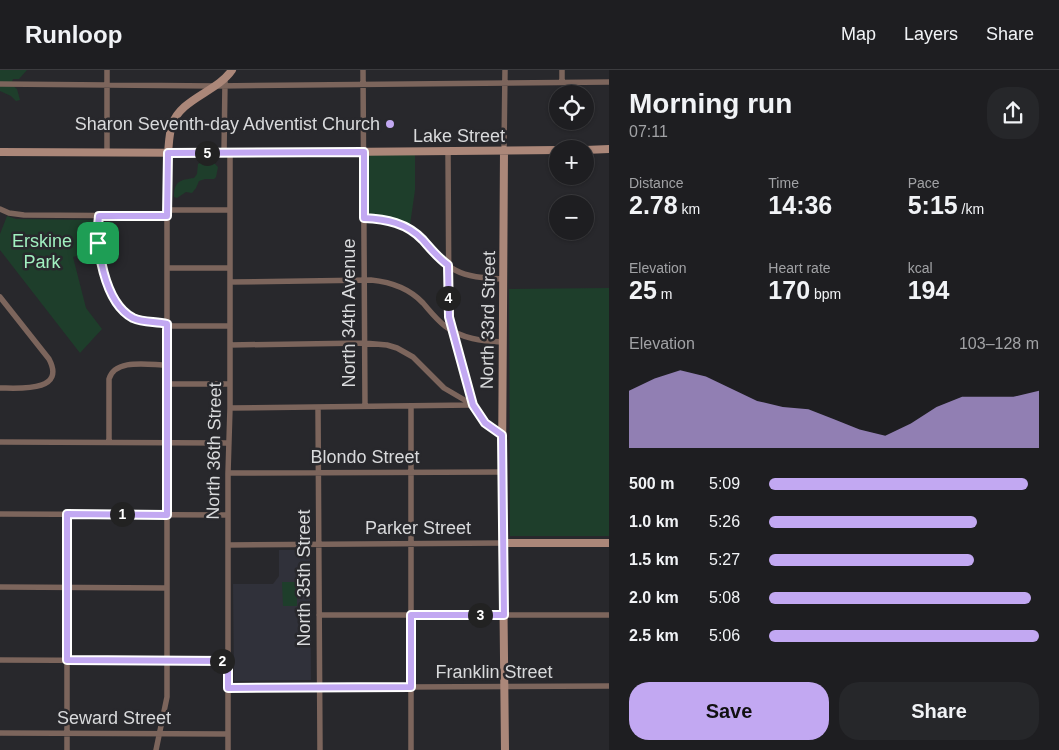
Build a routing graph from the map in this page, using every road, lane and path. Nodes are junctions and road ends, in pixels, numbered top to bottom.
1 (107, 70) edge
2 (232, 70) edge
3 (364, 70) edge
4 (504, 70) edge
5 (562, 70) edge
6 (225, 82) junction
7 (562, 82) junction
8 (609, 82) edge
9 (505, 83) junction
10 (0, 84) edge
11 (363, 84) junction
12 (107, 85) junction
13 (215, 86) junction
14 (504, 150) junction
15 (549, 150) edge
16 (594, 150) edge
17 (609, 150) edge
18 (448, 151) junction
19 (0, 152) edge
20 (107, 152) junction
21 (364, 152) junction
22 (168, 153) junction
23 (227, 153) junction
24 (0, 209) edge
25 (230, 210) junction
26 (167, 213) junction
27 (99, 216) junction
28 (364, 218) junction
29 (448, 265) junction
30 (167, 268) junction
31 (230, 268) junction
32 (504, 279) junction
33 (364, 281) junction
34 (230, 282) junction
35 (0, 297) edge
36 (167, 324) junction
37 (230, 326) junction
38 (453, 331) junction
39 (503, 342) junction
40 (364, 344) junction
41 (230, 345) junction
42 (167, 365) junction
43 (167, 384) junction
44 (230, 384) junction
45 (0, 388) edge
46 (473, 405) junction
47 (364, 406) junction
48 (411, 406) junction
49 (318, 407) junction
50 (230, 408) junction
51 (502, 435) junction
52 (0, 442) edge
53 (109, 442) junction
54 (167, 442) junction
55 (229, 443) junction
56 (318, 472) junction
57 (411, 472) junction
58 (502, 472) junction
59 (228, 473) junction
60 (0, 514) edge
61 (67, 514) junction
62 (167, 515) junction
63 (228, 515) junction
64 (609, 542) edge
65 (503, 543) junction
66 (319, 544) junction
67 (411, 544) junction
68 (228, 545) junction
69 (0, 587) edge
70 (67, 587) junction
71 (167, 588) junction
72 (609, 614) edge
73 (319, 615) junction
74 (411, 615) junction
75 (504, 615) junction
76 (0, 660) edge
77 (67, 660) junction
78 (167, 661) junction
79 (228, 661) junction
80 (609, 686) edge
81 (411, 687) junction
82 (504, 687) junction
83 (228, 688) junction
84 (320, 688) junction
85 (0, 733) edge
86 (67, 733) junction
87 (160, 733) junction
88 (228, 734) junction
89 (67, 750) edge
90 (156, 750) edge
91 (228, 750) edge
92 (320, 750) edge
93 (411, 750) edge
94 (505, 750) edge

1 - 12 street
2 - 6 street
3 - 11 street, North 34th Avenue
4 - 9 street, North 33rd Street
5 - 7 street
6 - 11 street
6 - 13 street
6 - 23 street, North 36th Street
7 - 8 street
7 - 9 street
9 - 11 street
9 - 14 street, North 33rd Street
10 - 12 street
11 - 21 street, North 34th Avenue
12 - 13 street
12 - 20 street
13 - 22 street
14 - 15 street, Lake Street
14 - 18 street, Lake Street
14 - 32 street, North 33rd Street
16 - 17 street
18 - 21 street, Lake Street
18 - 29 street
19 - 20 street, Lake Street
20 - 22 street, Lake Street
21 - 23 street, Lake Street
21 - 28 street, North 34th Avenue
22 - 23 street, Lake Street
22 - 26 street
23 - 25 street, North 36th Street
24 - 27 street
25 - 26 street
25 - 31 street, North 36th Street
26 - 27 street
26 - 30 street
27 - 36 street
28 - 29 street
28 - 33 street, North 34th Avenue
29 - 32 street
29 - 38 street
30 - 31 street
30 - 36 street
31 - 34 street, North 36th Street
32 - 39 street, North 33rd Street
33 - 34 street
33 - 38 street
33 - 40 street, North 34th Avenue
34 - 37 street, North 36th Street
35 - 45 street
36 - 37 street
36 - 42 street
37 - 41 street, North 36th Street
38 - 39 street
38 - 46 street
39 - 51 street, North 33rd Street
40 - 41 street
40 - 46 street
40 - 47 street, North 34th Avenue
41 - 44 street, North 36th Street
42 - 43 street
42 - 53 street
43 - 44 street
43 - 54 street
44 - 50 street, North 36th Street
46 - 48 street
46 - 51 street
47 - 48 street
47 - 49 street
48 - 57 street
49 - 50 street
49 - 56 street, North 35th Street
50 - 55 street, North 36th Street
51 - 58 street, North 33rd Street
52 - 53 street
53 - 54 street
54 - 55 street
54 - 62 street
55 - 59 street, North 36th Street
56 - 57 street, Blondo Street
56 - 59 street, Blondo Street
56 - 66 street, North 35th Street
57 - 58 street, Blondo Street
57 - 67 street
58 - 65 street, North 33rd Street
59 - 63 street, North 36th Street
60 - 61 street
61 - 62 street
61 - 70 street
62 - 63 street
62 - 71 street
63 - 68 street, North 36th Street
64 - 65 street, Parker Street
65 - 67 street, Parker Street
65 - 75 street, North 33rd Street
66 - 67 street, Parker Street
66 - 68 street, Parker Street
66 - 73 street, North 35th Street
67 - 74 street
68 - 79 street, North 36th Street
69 - 70 street
70 - 71 street
70 - 77 street
71 - 78 street
72 - 75 street
73 - 74 street
73 - 84 street, North 35th Street
74 - 75 street
74 - 81 street
75 - 82 street, North 33rd Street
76 - 77 street
77 - 78 street
77 - 86 street
78 - 79 street
78 - 87 street
79 - 83 street, North 36th Street
80 - 82 street, Franklin Street
81 - 82 street, Franklin Street
81 - 84 street, Franklin Street
81 - 93 street
82 - 94 street, North 33rd Street
83 - 84 street, Franklin Street
83 - 88 street, North 36th Street
84 - 92 street, North 35th Street
85 - 86 street, Seward Street
86 - 87 street, Seward Street
86 - 89 street
87 - 88 street, Seward Street
87 - 90 street
88 - 91 street, North 36th Street

